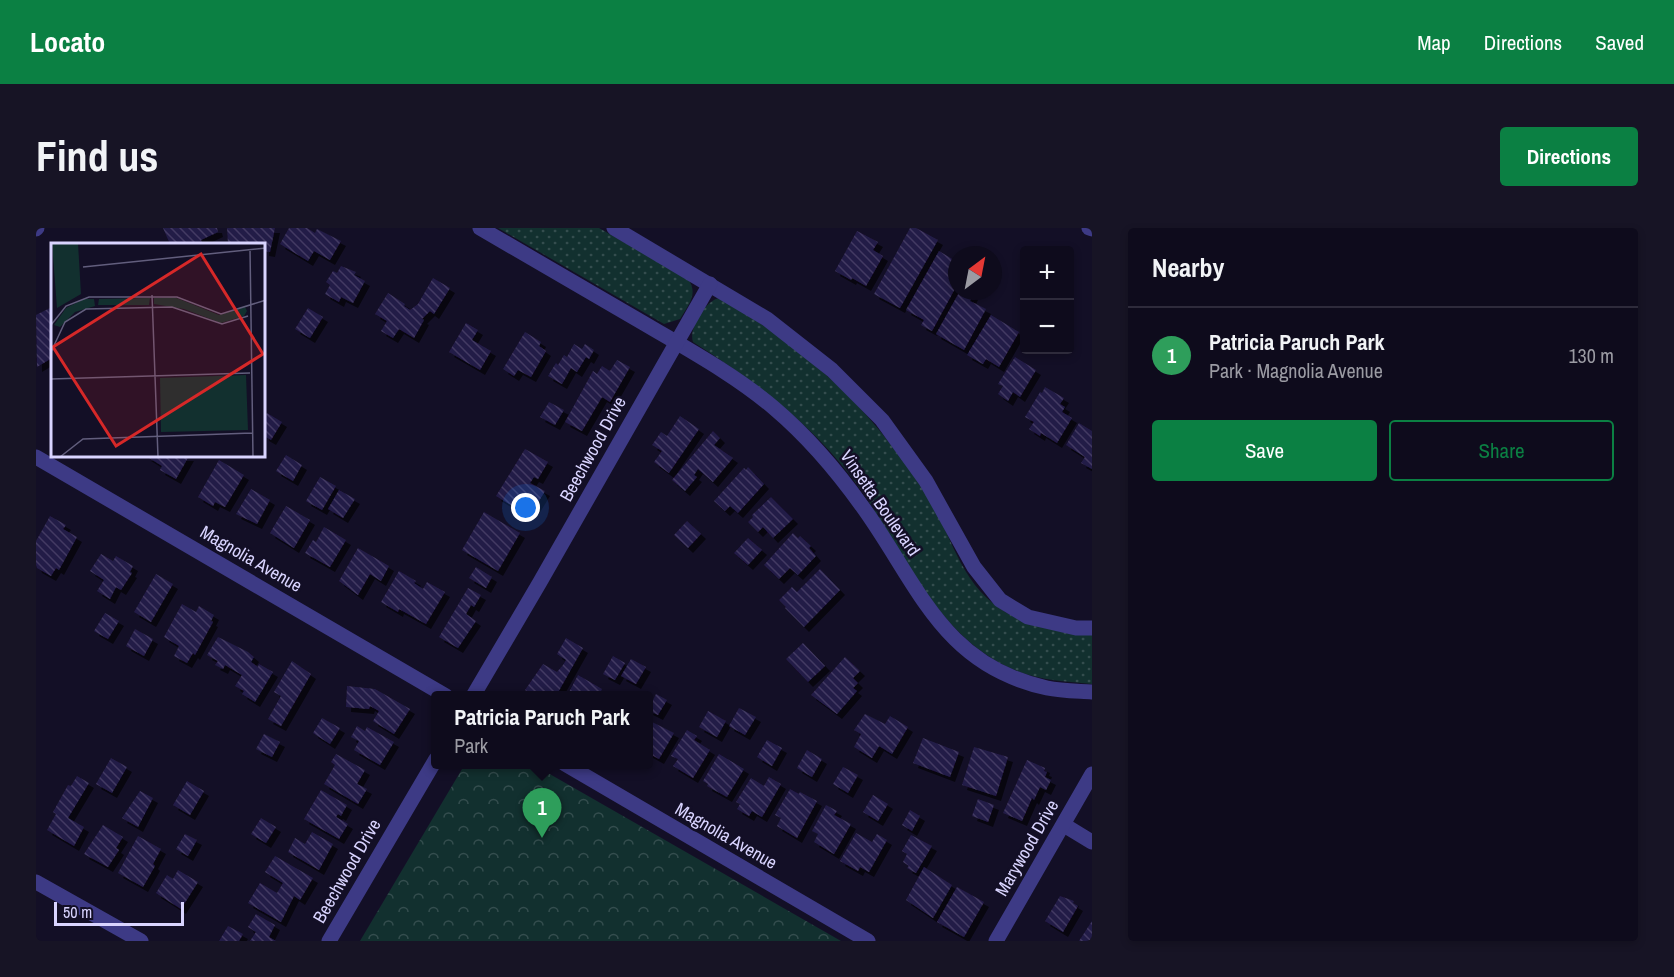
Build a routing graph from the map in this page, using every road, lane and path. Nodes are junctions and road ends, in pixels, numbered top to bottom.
1 (480, 228) edge
2 (614, 228) edge
3 (710, 284) junction
4 (676, 342) junction
5 (36, 457) edge
6 (1092, 628) edge
7 (437, 691) edge
8 (476, 691) edge
9 (1092, 692) edge
10 (431, 766) edge
11 (572, 769) edge
12 (1092, 774) edge
13 (1064, 825) junction
14 (1092, 843) edge
15 (36, 882) edge
16 (141, 941) edge
17 (328, 941) edge
18 (868, 941) edge
19 (996, 941) edge

1 - 4 street, Vinsetta Boulevard
2 - 3 street
3 - 4 street, Beechwood Drive
3 - 6 street
4 - 8 street, Beechwood Drive
4 - 9 street, Vinsetta Boulevard
5 - 7 street, Magnolia Avenue
10 - 17 street, Beechwood Drive
11 - 18 street, Magnolia Avenue
12 - 13 street, Marywood Drive
13 - 14 street
13 - 19 street, Marywood Drive
15 - 16 street

